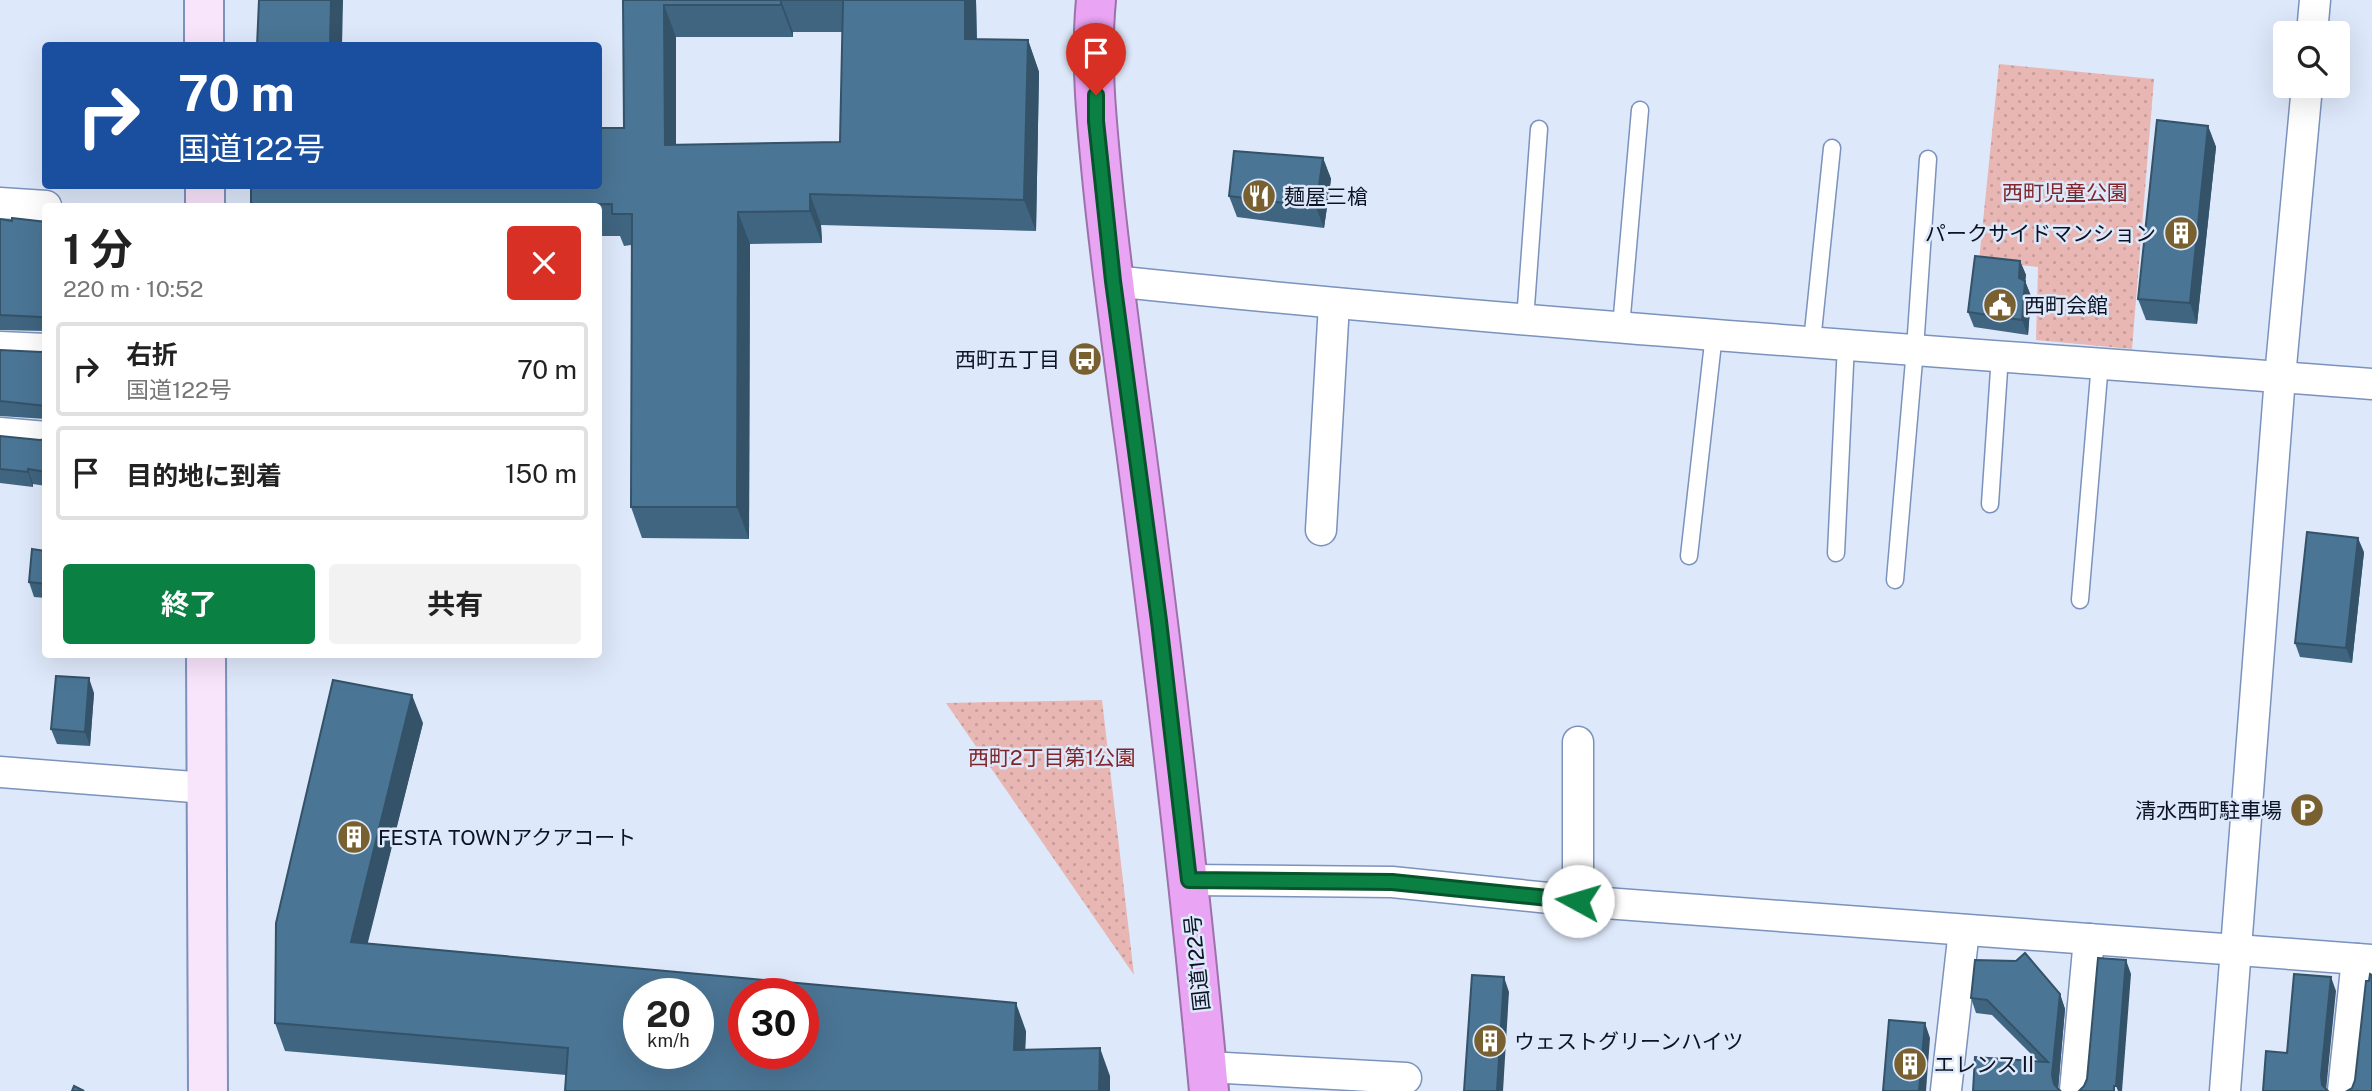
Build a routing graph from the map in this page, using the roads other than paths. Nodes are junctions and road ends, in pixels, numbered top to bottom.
1 (204, 0) edge
2 (1096, 0) edge
3 (2315, 0) edge
4 (2313, 21) edge
5 (204, 42) edge
6 (2306, 98) edge
7 (1640, 110) dead end
8 (1539, 129) dead end
9 (1832, 148) dead end
10 (1928, 159) dead end
11 (0, 203) edge
12 (42, 206) edge
13 (1113, 281) junction
14 (1334, 304) junction
15 (1525, 320) junction
16 (1621, 327) junction
17 (1714, 334) junction
18 (1812, 342) junction
19 (1846, 344) junction
20 (0, 347) edge
21 (42, 349) edge
22 (1915, 349) junction
23 (2000, 355) junction
24 (2100, 363) junction
25 (2280, 377) junction
26 (2372, 384) edge
27 (0, 433) edge
28 (42, 437) edge
29 (1990, 504) dead end
30 (1321, 530) dead end
31 (1836, 553) dead end
32 (1689, 556) dead end
33 (1895, 580) dead end
34 (2080, 600) dead end
35 (206, 658) edge
36 (1578, 741) dead end
37 (0, 772) edge
38 (206, 788) junction
39 (1189, 880) junction
40 (1578, 901) junction
41 (1964, 930) junction
42 (2089, 939) junction
43 (2234, 950) junction
44 (2365, 960) edge
45 (1406, 1078) dead end
46 (1208, 1079) edge
47 (1946, 1090) edge
48 (208, 1091) edge
49 (2075, 1091) edge
50 (2225, 1091) edge
51 (2343, 1091) edge

1 - 5 street
2 - 13 highway, 国道122号
3 - 4 street
6 - 25 street
7 - 16 lane
8 - 15 lane
9 - 18 lane
10 - 22 lane
11 - 12 street
13 - 14 street
13 - 39 highway, 国道122号
14 - 15 street
14 - 30 street
15 - 16 street
16 - 17 street
17 - 18 street
17 - 32 lane
18 - 19 street
19 - 22 street
19 - 31 lane
20 - 21 street
22 - 23 street
22 - 33 lane
23 - 24 street
23 - 29 lane
24 - 25 street
24 - 34 lane
25 - 26 street
25 - 43 street
27 - 28 street
35 - 38 street
36 - 40 street
37 - 38 street
38 - 48 street
39 - 40 street
39 - 46 highway, 国道122号
40 - 41 street
41 - 42 street
41 - 47 street
42 - 43 street
42 - 49 street
43 - 44 street
43 - 50 street
44 - 51 street
45 - 46 street

